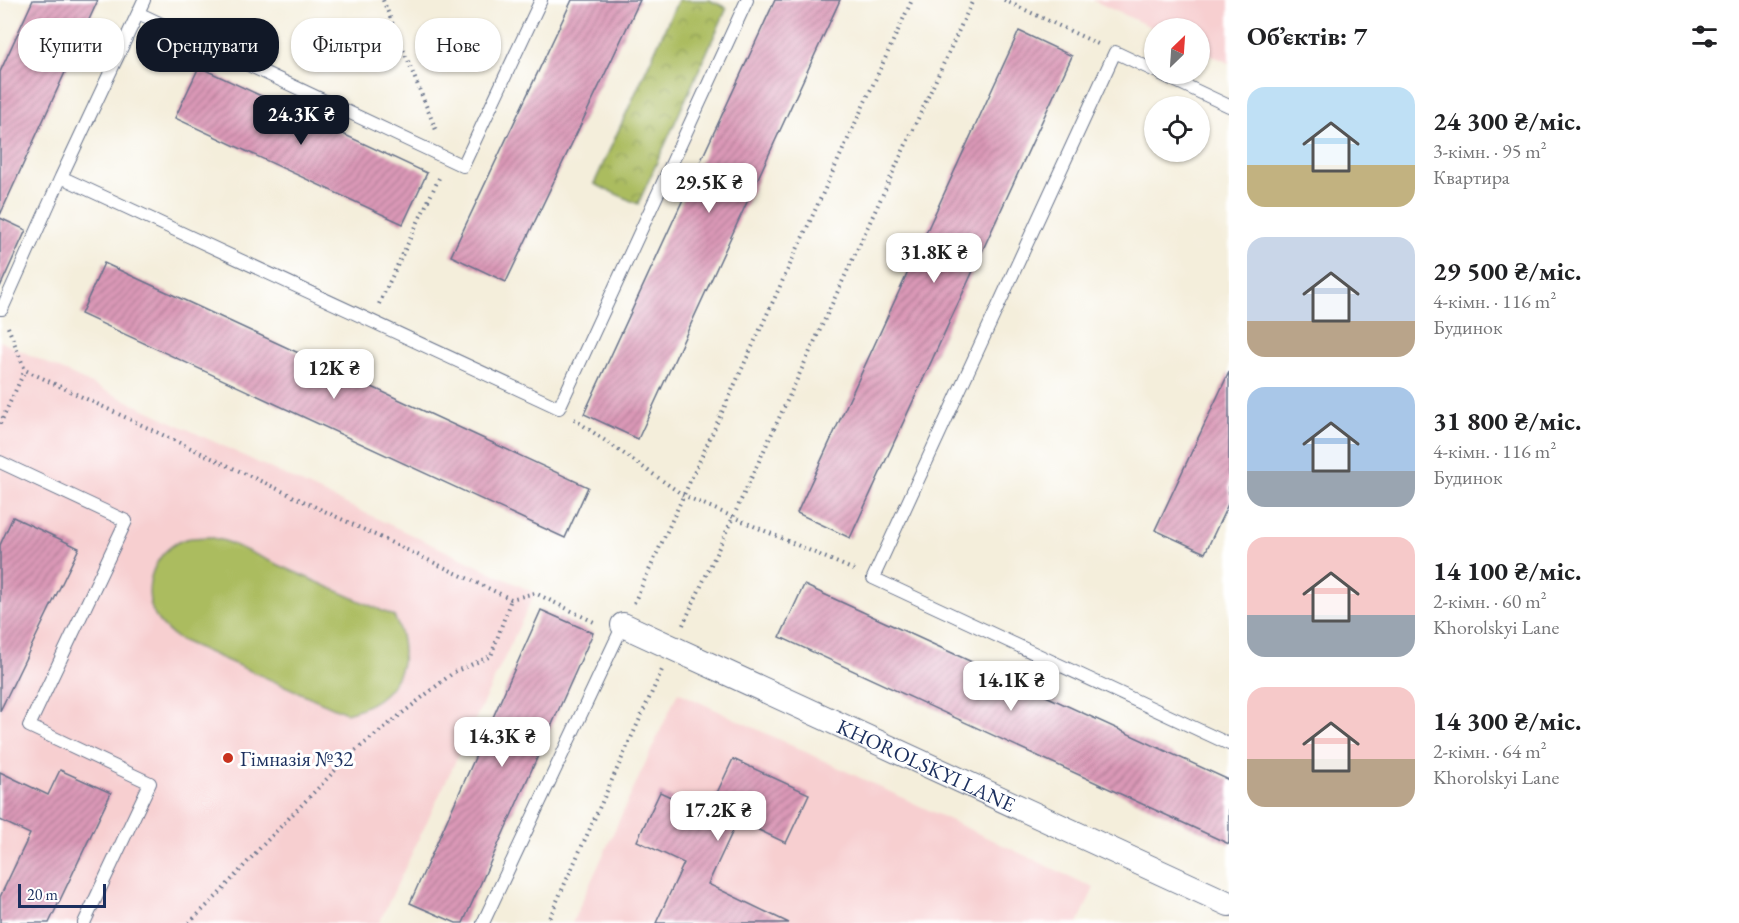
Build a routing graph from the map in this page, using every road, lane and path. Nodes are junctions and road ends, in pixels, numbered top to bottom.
1 (144, 0) edge
2 (383, 0) edge
3 (541, 0) edge
4 (747, 0) edge
5 (912, 0) edge
6 (973, 0) edge
7 (1004, 0) edge
8 (138, 13) junction
9 (1115, 52) junction
10 (1144, 66) edge
11 (1182, 84) edge
12 (1229, 106) edge
13 (448, 159) junction
14 (61, 177) junction
15 (1, 309) edge
16 (371, 321) junction
17 (25, 370) junction
18 (559, 408) junction
19 (0, 424) edge
20 (0, 462) edge
21 (683, 495) junction
22 (733, 517) junction
23 (873, 578) junction
24 (512, 599) junction
25 (621, 630) junction
26 (672, 647) junction
27 (1229, 744) edge
28 (1229, 904) edge
29 (84, 923) edge
30 (189, 923) edge
31 (483, 923) edge
32 (547, 923) edge

1 - 8 lane
2 - 13 path
3 - 13 lane
4 - 18 lane
5 - 21 path
6 - 22 path
7 - 9 path
8 - 13 lane
8 - 14 lane
9 - 10 lane
9 - 23 lane
11 - 12 lane
13 - 16 path
14 - 15 lane
14 - 16 lane
15 - 17 path
16 - 18 lane
17 - 19 path
17 - 24 path
18 - 21 path
20 - 29 lane
21 - 22 path
21 - 25 path
22 - 23 path
22 - 26 path
23 - 27 lane
24 - 25 path
24 - 30 path
25 - 26 street, KHOROLSKYI LANE
25 - 31 lane
26 - 28 street, KHOROLSKYI LANE
26 - 32 path

